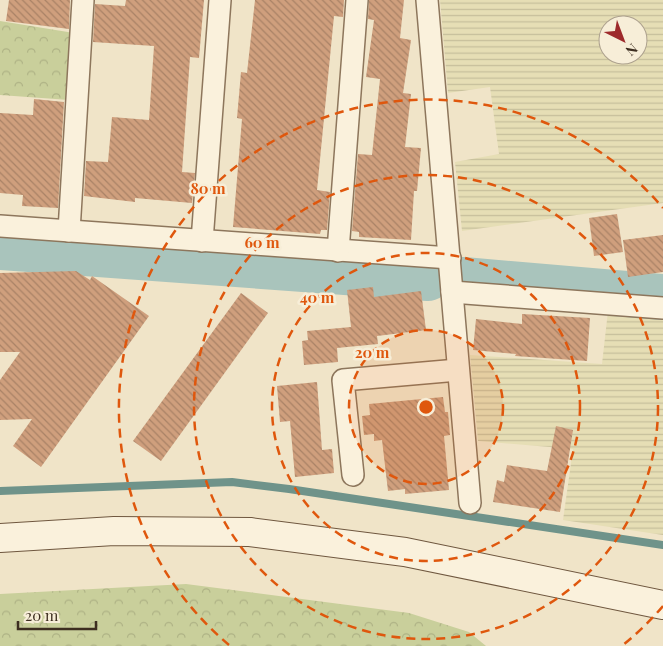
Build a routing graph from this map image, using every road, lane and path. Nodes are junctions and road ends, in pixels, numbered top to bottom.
1 (83, 0) edge
2 (220, 0) edge
3 (356, 0) edge
4 (427, 0) edge
5 (0, 226) edge
6 (68, 231) junction
7 (202, 241) junction
8 (338, 251) junction
9 (450, 258) junction
10 (452, 292) junction
11 (663, 308) edge
12 (458, 370) junction
13 (353, 475) dead end
14 (470, 503) dead end
15 (0, 538) edge
16 (663, 605) edge

1 - 6 street
2 - 7 street
3 - 8 street
4 - 9 street
5 - 6 street
6 - 7 street
7 - 8 street
8 - 9 street
9 - 10 street
10 - 11 street
10 - 12 street
12 - 13 street
12 - 14 street
15 - 16 street

